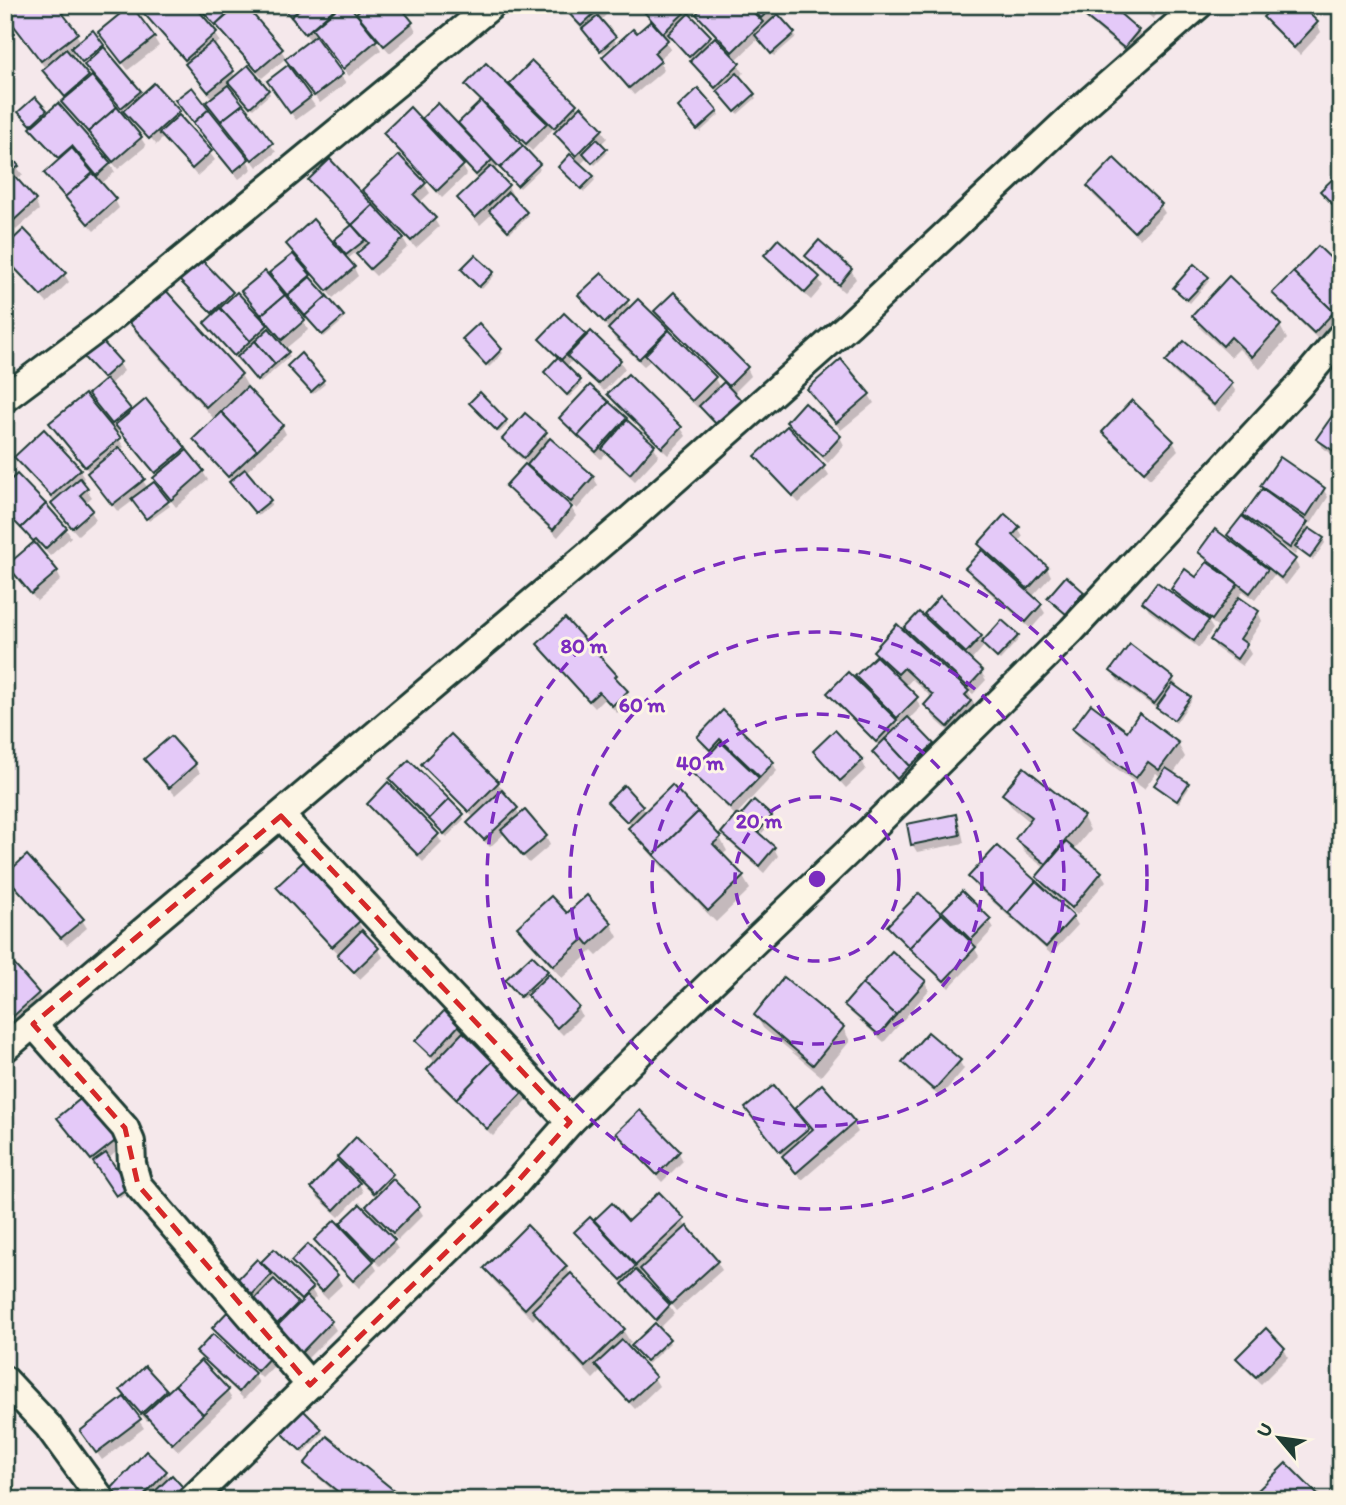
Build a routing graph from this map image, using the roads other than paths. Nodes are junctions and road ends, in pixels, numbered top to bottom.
1 (492, 5) edge
2 (1199, 5) edge
3 (1341, 336) edge
4 (5, 398) edge
5 (281, 816) junction
6 (33, 1024) junction
7 (5, 1048) edge
8 (570, 1122) junction
9 (5, 1380) edge
10 (310, 1385) junction
11 (102, 1500) edge
12 (191, 1500) edge

1 - 4 street
2 - 5 street
3 - 8 street
5 - 6 street
5 - 8 street
6 - 7 street
6 - 10 street
8 - 10 street
9 - 11 street
10 - 12 street

